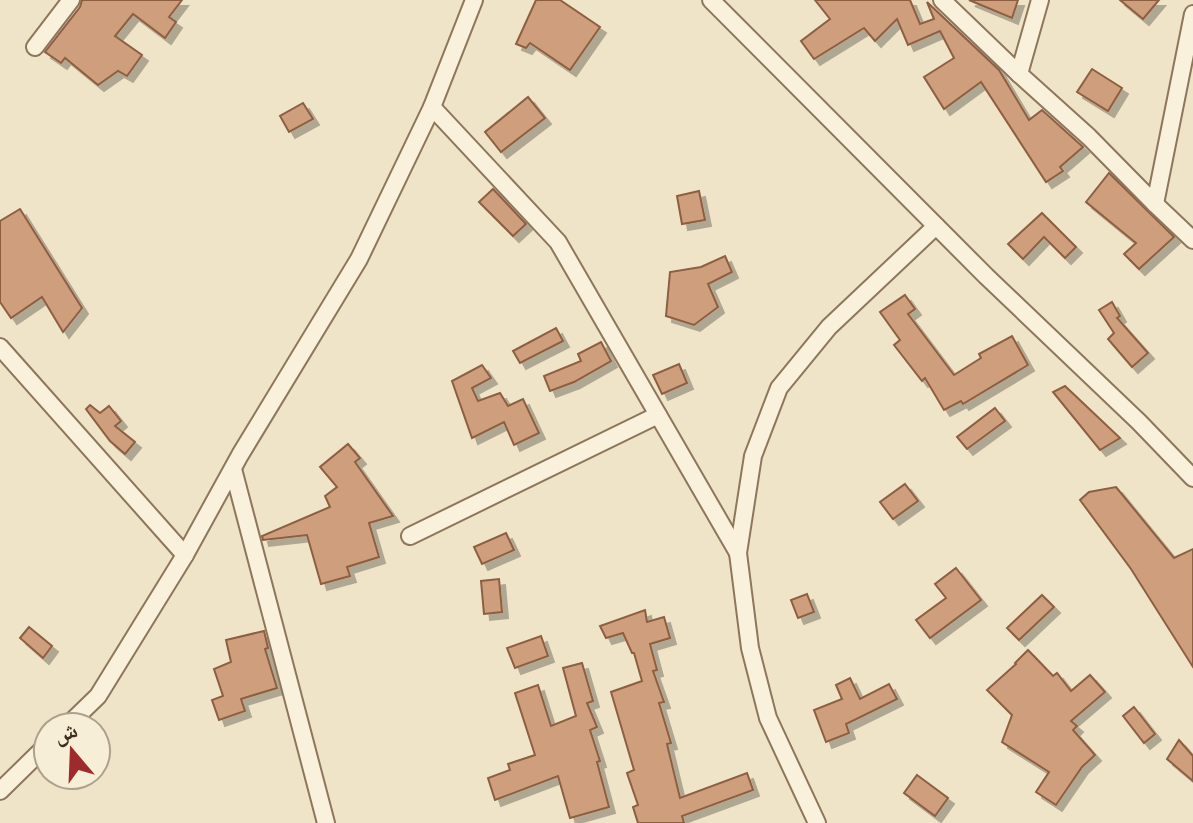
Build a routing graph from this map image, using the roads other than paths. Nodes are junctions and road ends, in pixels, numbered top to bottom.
1 (71, 0) edge
2 (474, 0) edge
3 (711, 0) edge
4 (942, 0) edge
5 (1040, 0) edge
6 (1193, 14) edge
7 (35, 47) dead end
8 (1019, 74) junction
9 (432, 107) junction
10 (1155, 204) junction
11 (936, 226) junction
12 (1193, 240) edge
13 (0, 347) edge
14 (658, 415) junction
15 (233, 469) junction
16 (1193, 478) edge
17 (410, 536) dead end
18 (738, 553) junction
19 (185, 555) junction
20 (83, 711) edge
21 (32, 760) edge
22 (0, 791) edge
23 (326, 823) edge
24 (817, 823) edge

1 - 7 street
2 - 9 street
3 - 11 street
4 - 8 street
5 - 8 street
6 - 10 street
8 - 10 street
9 - 14 street
9 - 15 street
10 - 12 street
11 - 16 street
11 - 18 street
13 - 19 street
14 - 17 street
14 - 18 street
15 - 19 street
15 - 23 street
18 - 24 street
19 - 20 street
21 - 22 street

